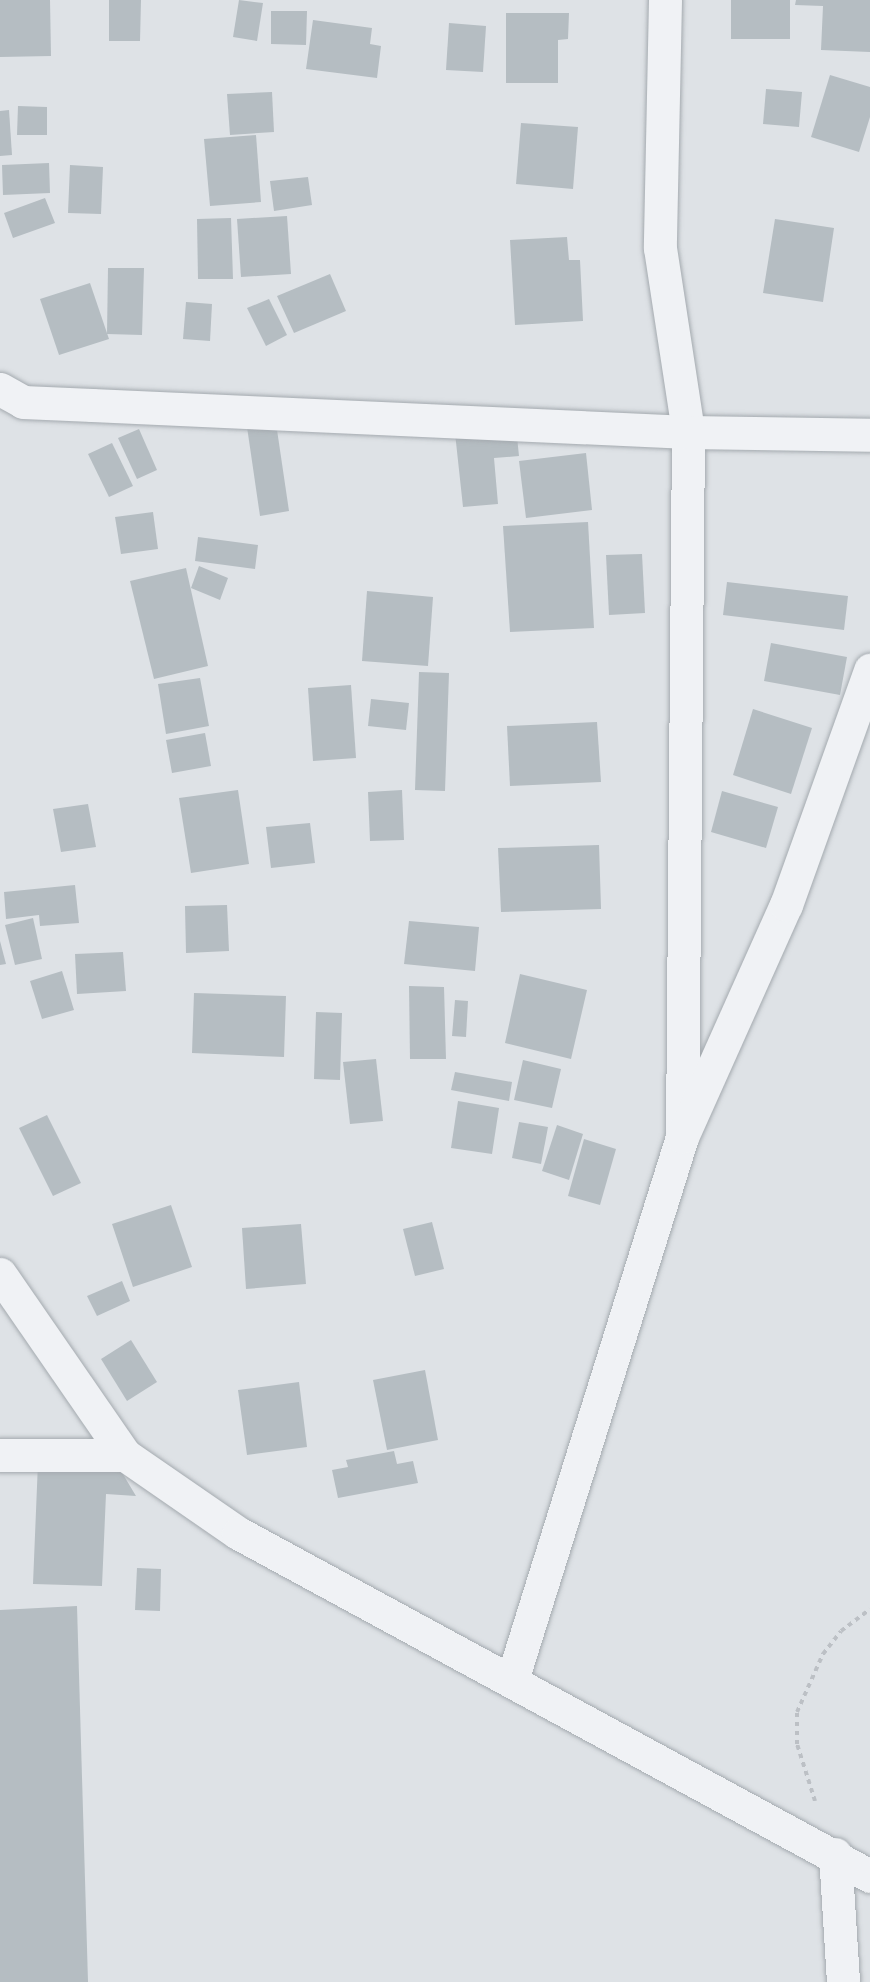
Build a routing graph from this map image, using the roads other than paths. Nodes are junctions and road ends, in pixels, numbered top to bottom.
1 (664, 0) edge
2 (0, 389) edge
3 (688, 432) junction
4 (870, 435) edge
5 (870, 670) edge
6 (682, 1137) junction
7 (0, 1274) edge
8 (0, 1455) edge
9 (125, 1455) junction
10 (512, 1680) junction
11 (835, 1854) junction
12 (870, 1876) edge
13 (843, 1982) edge

1 - 3 street
2 - 3 street
3 - 4 street
3 - 6 street
5 - 6 street
6 - 10 street
7 - 9 street
8 - 9 street
9 - 10 street
10 - 11 street
11 - 12 street
11 - 13 street

